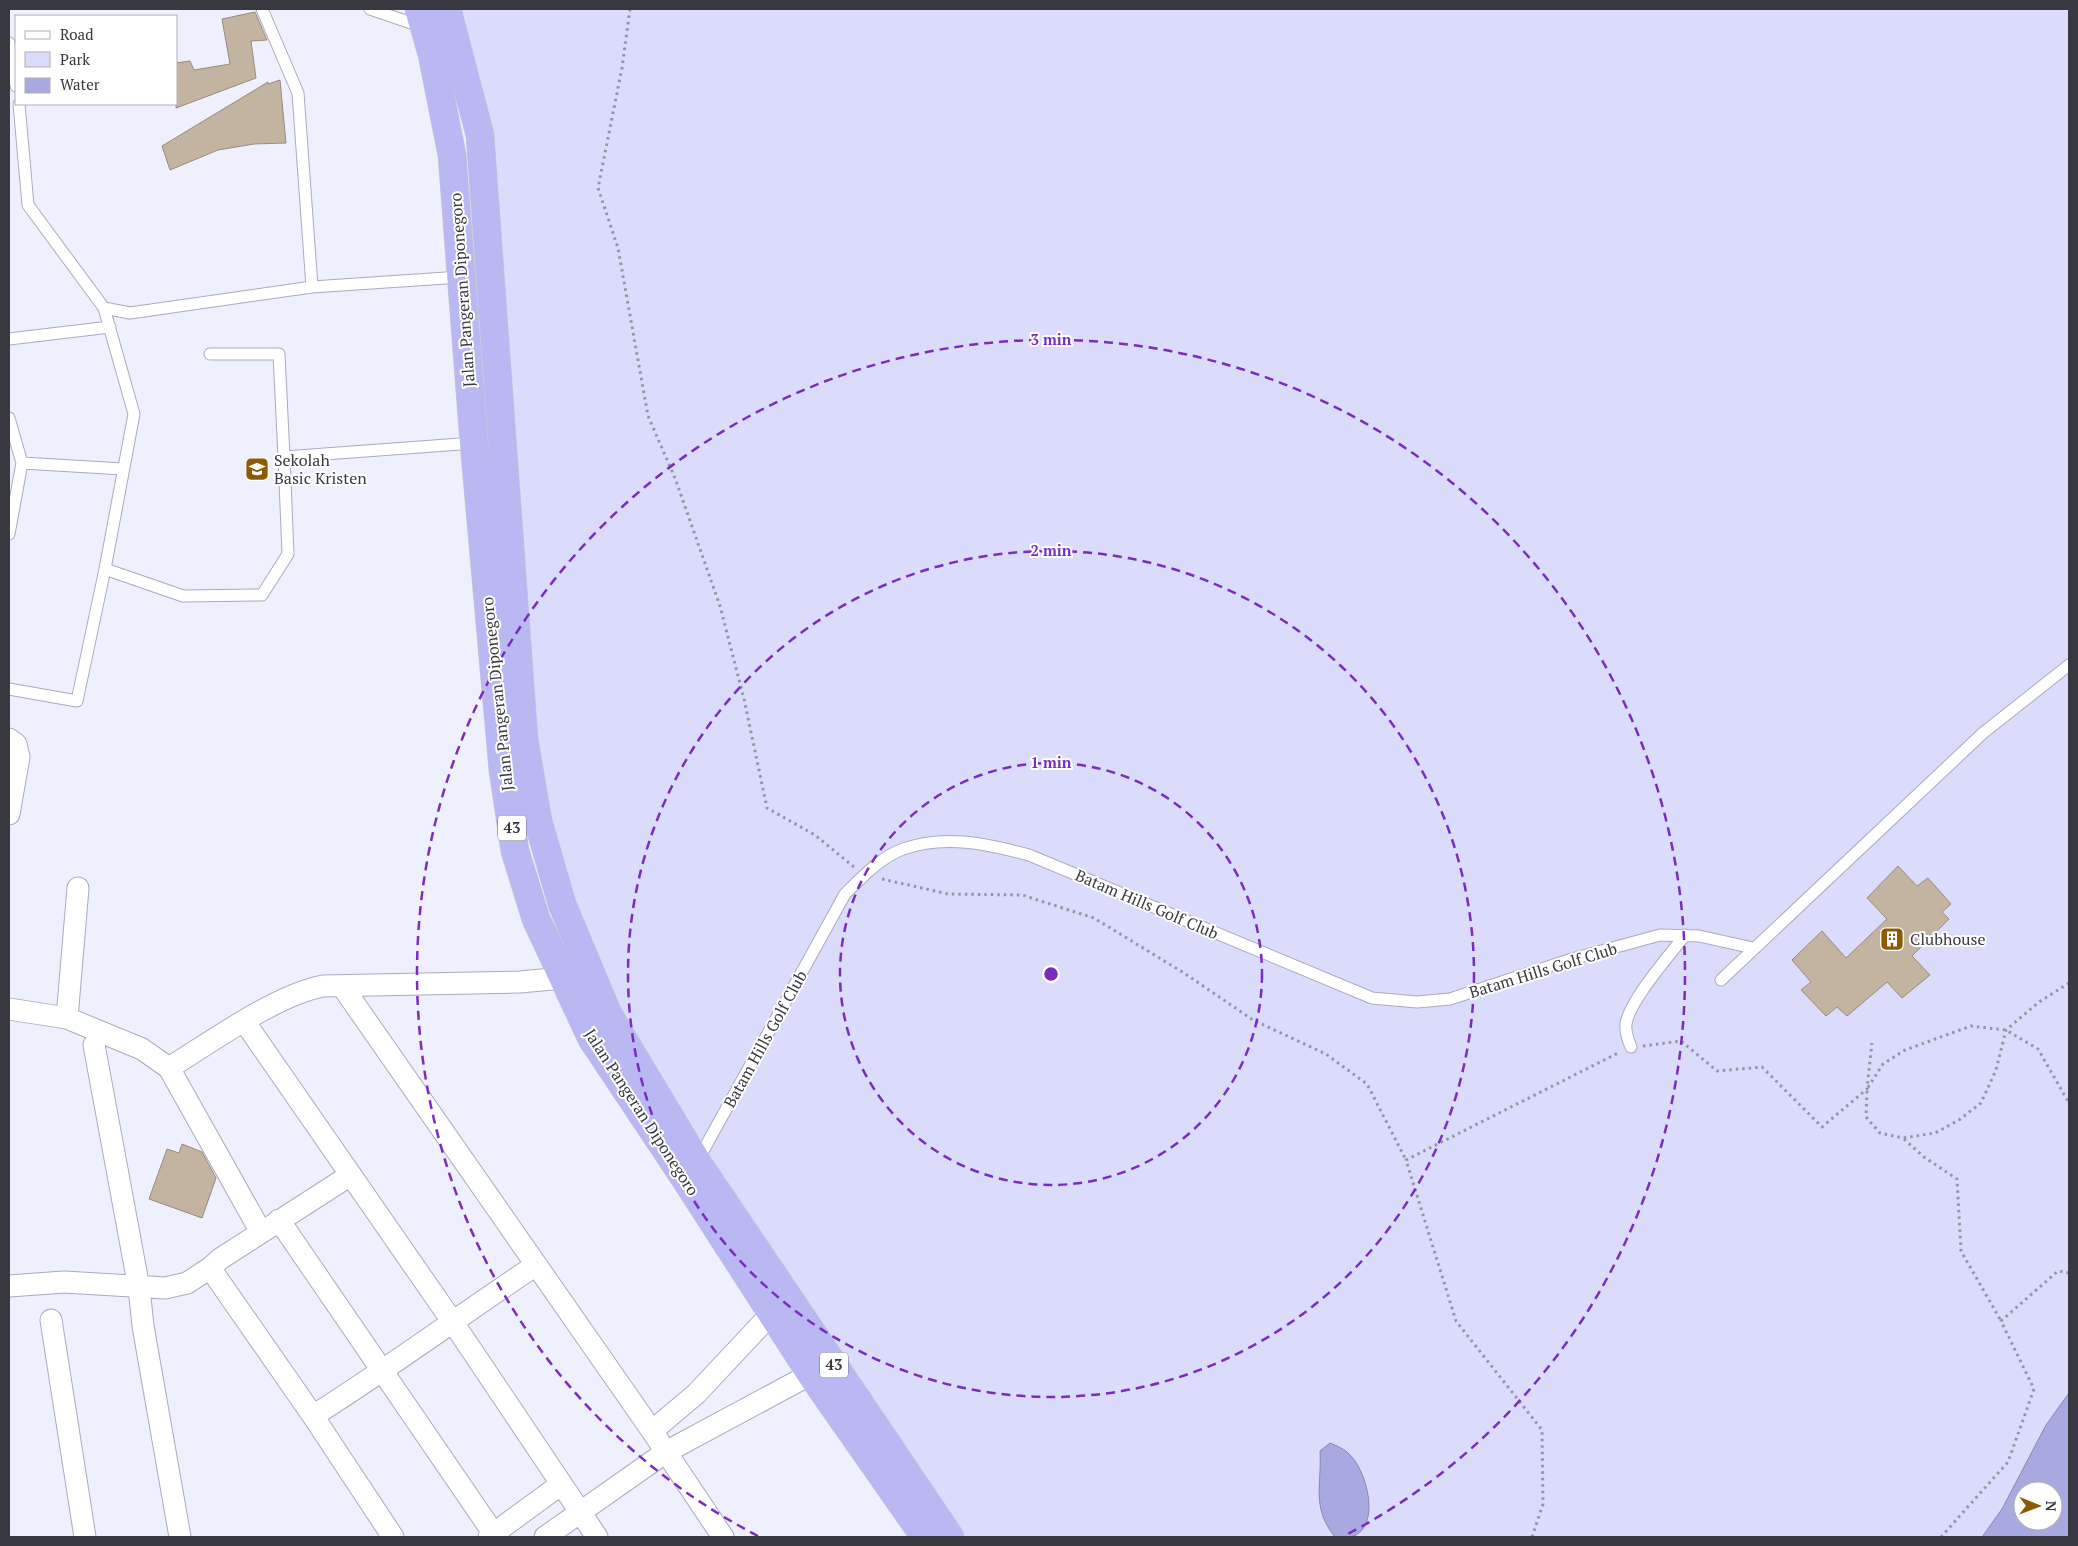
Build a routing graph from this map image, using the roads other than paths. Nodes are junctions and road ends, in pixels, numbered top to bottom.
1 (262, 9) edge
2 (370, 9) edge
3 (447, 9) edge
4 (421, 18) edge
5 (9, 44) edge
6 (15, 80) edge
7 (19, 105) edge
8 (461, 277) junction
9 (312, 287) junction
10 (104, 308) junction
11 (110, 327) junction
12 (9, 339) edge
13 (210, 354) dead end
14 (9, 418) edge
15 (474, 442) junction
16 (284, 457) junction
17 (22, 464) junction
18 (123, 469) junction
19 (9, 534) edge
20 (105, 569) junction
21 (2069, 665) edge
22 (9, 689) edge
23 (9, 740) edge
24 (9, 814) edge
25 (78, 888) dead end
26 (1685, 935) junction
27 (1753, 948) junction
28 (563, 978) junction
29 (1721, 980) dead end
30 (342, 986) junction
31 (9, 1009) edge
32 (67, 1018) junction
33 (244, 1021) junction
34 (94, 1045) dead end
35 (1631, 1047) road end
36 (169, 1068) junction
37 (697, 1162) junction
38 (349, 1176) junction
39 (279, 1220) junction
40 (261, 1232) junction
41 (536, 1265) junction
42 (210, 1268) junction
43 (9, 1286) edge
44 (139, 1288) junction
45 (772, 1313) junction
46 (51, 1320) dead end
47 (452, 1321) junction
48 (383, 1372) junction
49 (811, 1374) junction
50 (313, 1416) junction
51 (652, 1431) junction
52 (666, 1452) junction
53 (560, 1485) junction
54 (579, 1511) junction
55 (493, 1536) edge
56 (85, 1537) edge
57 (180, 1537) edge
58 (394, 1537) edge
59 (544, 1537) edge
60 (597, 1537) edge
61 (723, 1537) edge
62 (925, 1537) edge
63 (950, 1537) edge

1 - 9 lane
2 - 4 lane
3 - 37 highway, Jalan Pangeran Diponegoro / 43
4 - 8 highway, Jalan Pangeran Diponegoro / 43
5 - 6 lane
7 - 10 lane
8 - 9 lane
8 - 15 highway, Jalan Pangeran Diponegoro / 43
9 - 10 lane
10 - 11 lane
11 - 12 lane
11 - 18 lane
13 - 16 lane
14 - 17 lane
15 - 16 lane
15 - 28 highway, Jalan Pangeran Diponegoro / 43
16 - 20 lane
17 - 18 lane
17 - 19 lane
18 - 20 lane
20 - 22 lane
21 - 27 lane
23 - 24 street
25 - 32 street
26 - 27 lane, Batam Hills Golf Club
26 - 35 lane
26 - 37 lane, Batam Hills Golf Club
27 - 29 lane
28 - 30 street
28 - 45 highway, Jalan Pangeran Diponegoro / 43
30 - 33 street
30 - 41 street
31 - 32 street
32 - 36 street
33 - 36 street
33 - 38 street
34 - 44 street
36 - 40 street
37 - 63 highway, Jalan Pangeran Diponegoro / 43
38 - 39 street
38 - 47 street
39 - 40 street
39 - 48 street
40 - 42 street
41 - 47 street
41 - 51 street
42 - 44 street
42 - 50 street
43 - 44 street
44 - 57 street
45 - 49 highway, Jalan Pangeran Diponegoro / 43
45 - 51 street
46 - 56 street
47 - 48 street
47 - 53 street
48 - 50 street
48 - 55 street
49 - 52 street
49 - 62 highway, Jalan Pangeran Diponegoro / 43
50 - 58 street
51 - 52 street
52 - 54 street
52 - 61 street
53 - 54 street
53 - 55 street
54 - 59 street
54 - 60 street

